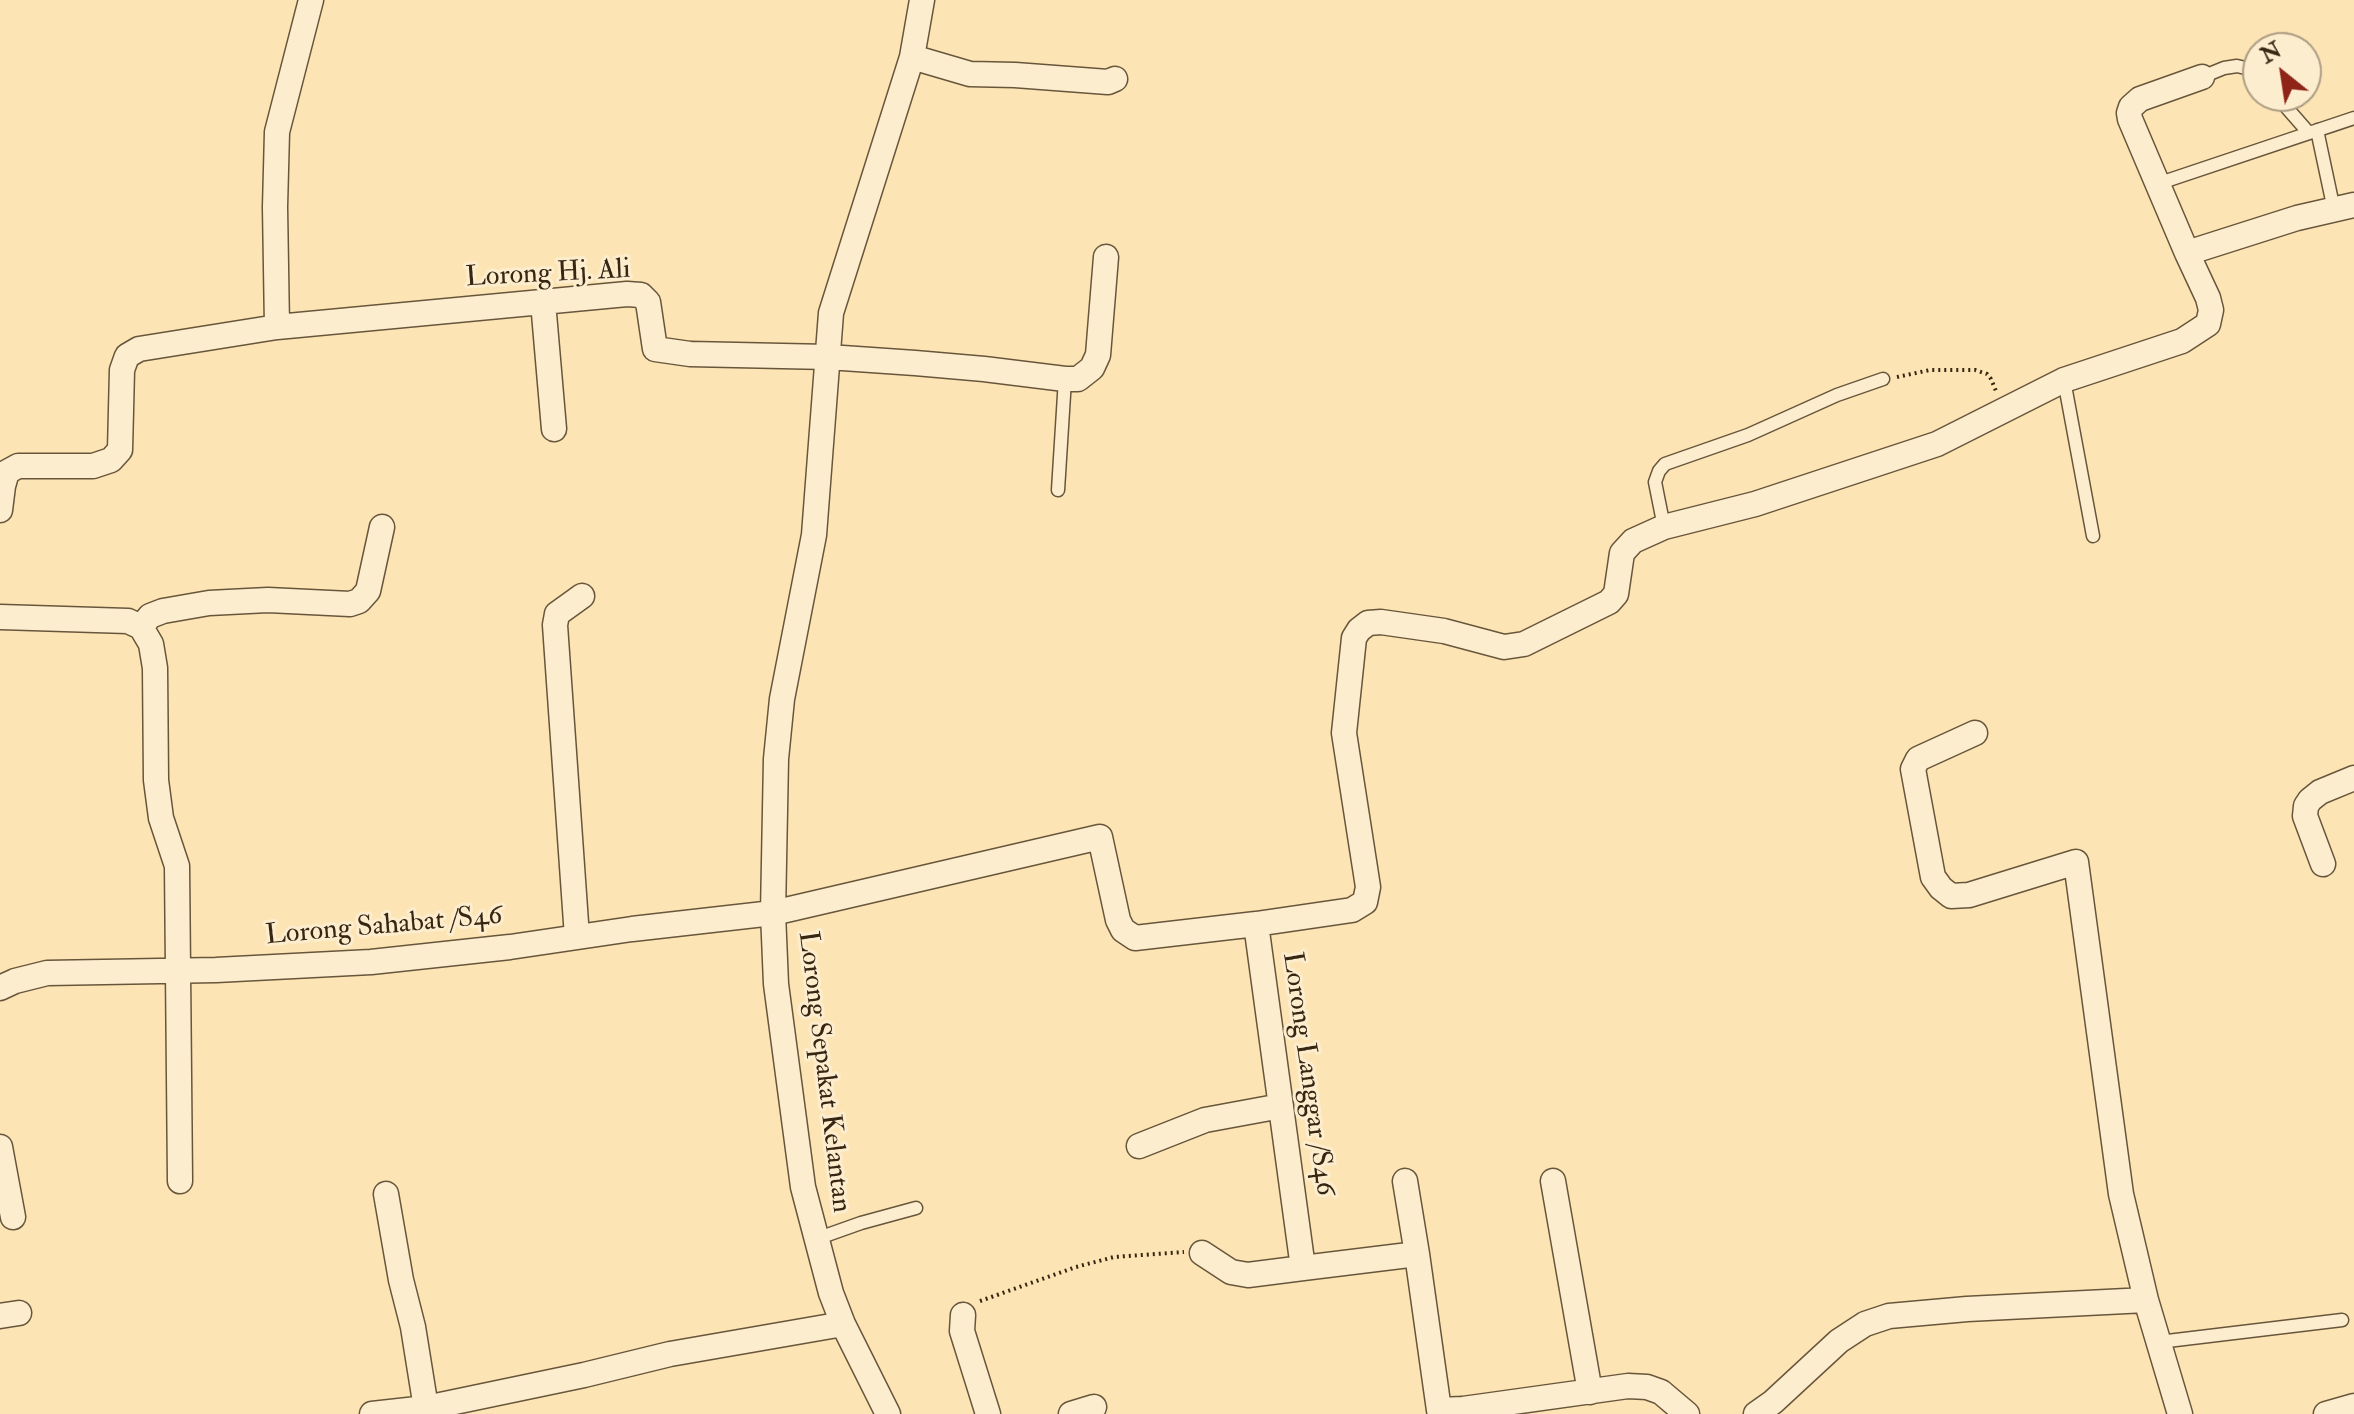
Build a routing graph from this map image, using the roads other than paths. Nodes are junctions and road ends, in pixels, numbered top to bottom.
1 (311, 0) edge
2 (922, 0) edge
3 (912, 57) junction
4 (2242, 66) edge
5 (2202, 77) joint
6 (1115, 79) dead end
7 (2291, 112) edge
8 (2354, 118) edge
9 (2312, 131) junction
10 (2157, 184) junction
11 (2344, 208) edge
12 (2187, 253) junction
13 (1106, 257) dead end
14 (543, 302) junction
15 (277, 327) junction
16 (828, 357) junction
17 (1065, 379) junction
18 (1883, 379) road end
19 (2064, 380) junction
20 (554, 429) dead end
21 (1058, 490) dead end
22 (0, 510) edge
23 (382, 527) dead end
24 (1664, 527) junction
25 (2093, 536) dead end
26 (582, 596) dead end
27 (0, 617) edge
28 (141, 627) junction
29 (1975, 733) dead end
30 (2354, 778) edge
31 (2323, 864) dead end
32 (773, 913) junction
33 (1256, 924) junction
34 (577, 937) junction
35 (179, 970) junction
36 (0, 988) edge
37 (1281, 1106) junction
38 (1139, 1146) dead end
39 (0, 1147) edge
40 (180, 1181) dead end
41 (1405, 1181) dead end
42 (1553, 1181) dead end
43 (386, 1194) dead end
44 (916, 1208) dead end
45 (13, 1217) dead end
46 (816, 1239) junction
47 (1202, 1253) road end
48 (1417, 1254) junction
49 (1303, 1268) junction
50 (2146, 1300) junction
51 (963, 1315) road end
52 (2342, 1320) dead end
53 (843, 1324) junction
54 (2159, 1342) junction
55 (1590, 1392) junction
56 (2354, 1406) edge
57 (426, 1408) junction
58 (1436, 1412) edge
59 (372, 1414) edge
60 (888, 1414) edge
61 (988, 1414) edge
62 (1687, 1414) edge
63 (1756, 1414) edge
64 (2180, 1414) edge
65 (2326, 1414) edge

1 - 15 street
2 - 3 street, Lorong Sepakat Kelantan
3 - 6 street
3 - 16 street, Lorong Sepakat Kelantan
4 - 5 lane
5 - 10 street
7 - 9 lane
8 - 9 lane
9 - 10 lane
9 - 11 lane
10 - 12 street
11 - 12 street
12 - 19 street
13 - 17 street
14 - 15 street, Lorong Hj. Ali
14 - 16 street, Lorong Hj. Ali
14 - 20 street
15 - 22 street, Lorong Hj. Ali
16 - 17 street
16 - 32 street, Lorong Sepakat Kelantan
17 - 21 lane
18 - 24 lane
19 - 24 street
19 - 25 lane
23 - 28 street
24 - 33 street
26 - 34 street
27 - 28 street
28 - 35 street
29 - 50 street
30 - 31 street
32 - 33 street, Lorong Langgar /S46
32 - 34 street, Lorong Sahabat /S46
32 - 46 street, Lorong Sepakat Kelantan
33 - 37 street, Lorong Langgar /S46
34 - 35 street, Lorong Sahabat /S46
35 - 36 street, Lorong Sahabat /S46
35 - 40 street
37 - 38 street
37 - 49 street, Lorong Langgar /S46
39 - 45 street
41 - 48 street
42 - 55 street
43 - 57 street
44 - 46 lane
46 - 53 street, Lorong Sepakat Kelantan
47 - 49 street
48 - 49 street
48 - 58 street
50 - 54 street
50 - 63 street
51 - 61 street
52 - 54 lane
53 - 57 street
53 - 60 street, Lorong Sepakat Kelantan
54 - 64 street
55 - 58 street
55 - 62 street
56 - 65 street
57 - 59 street

